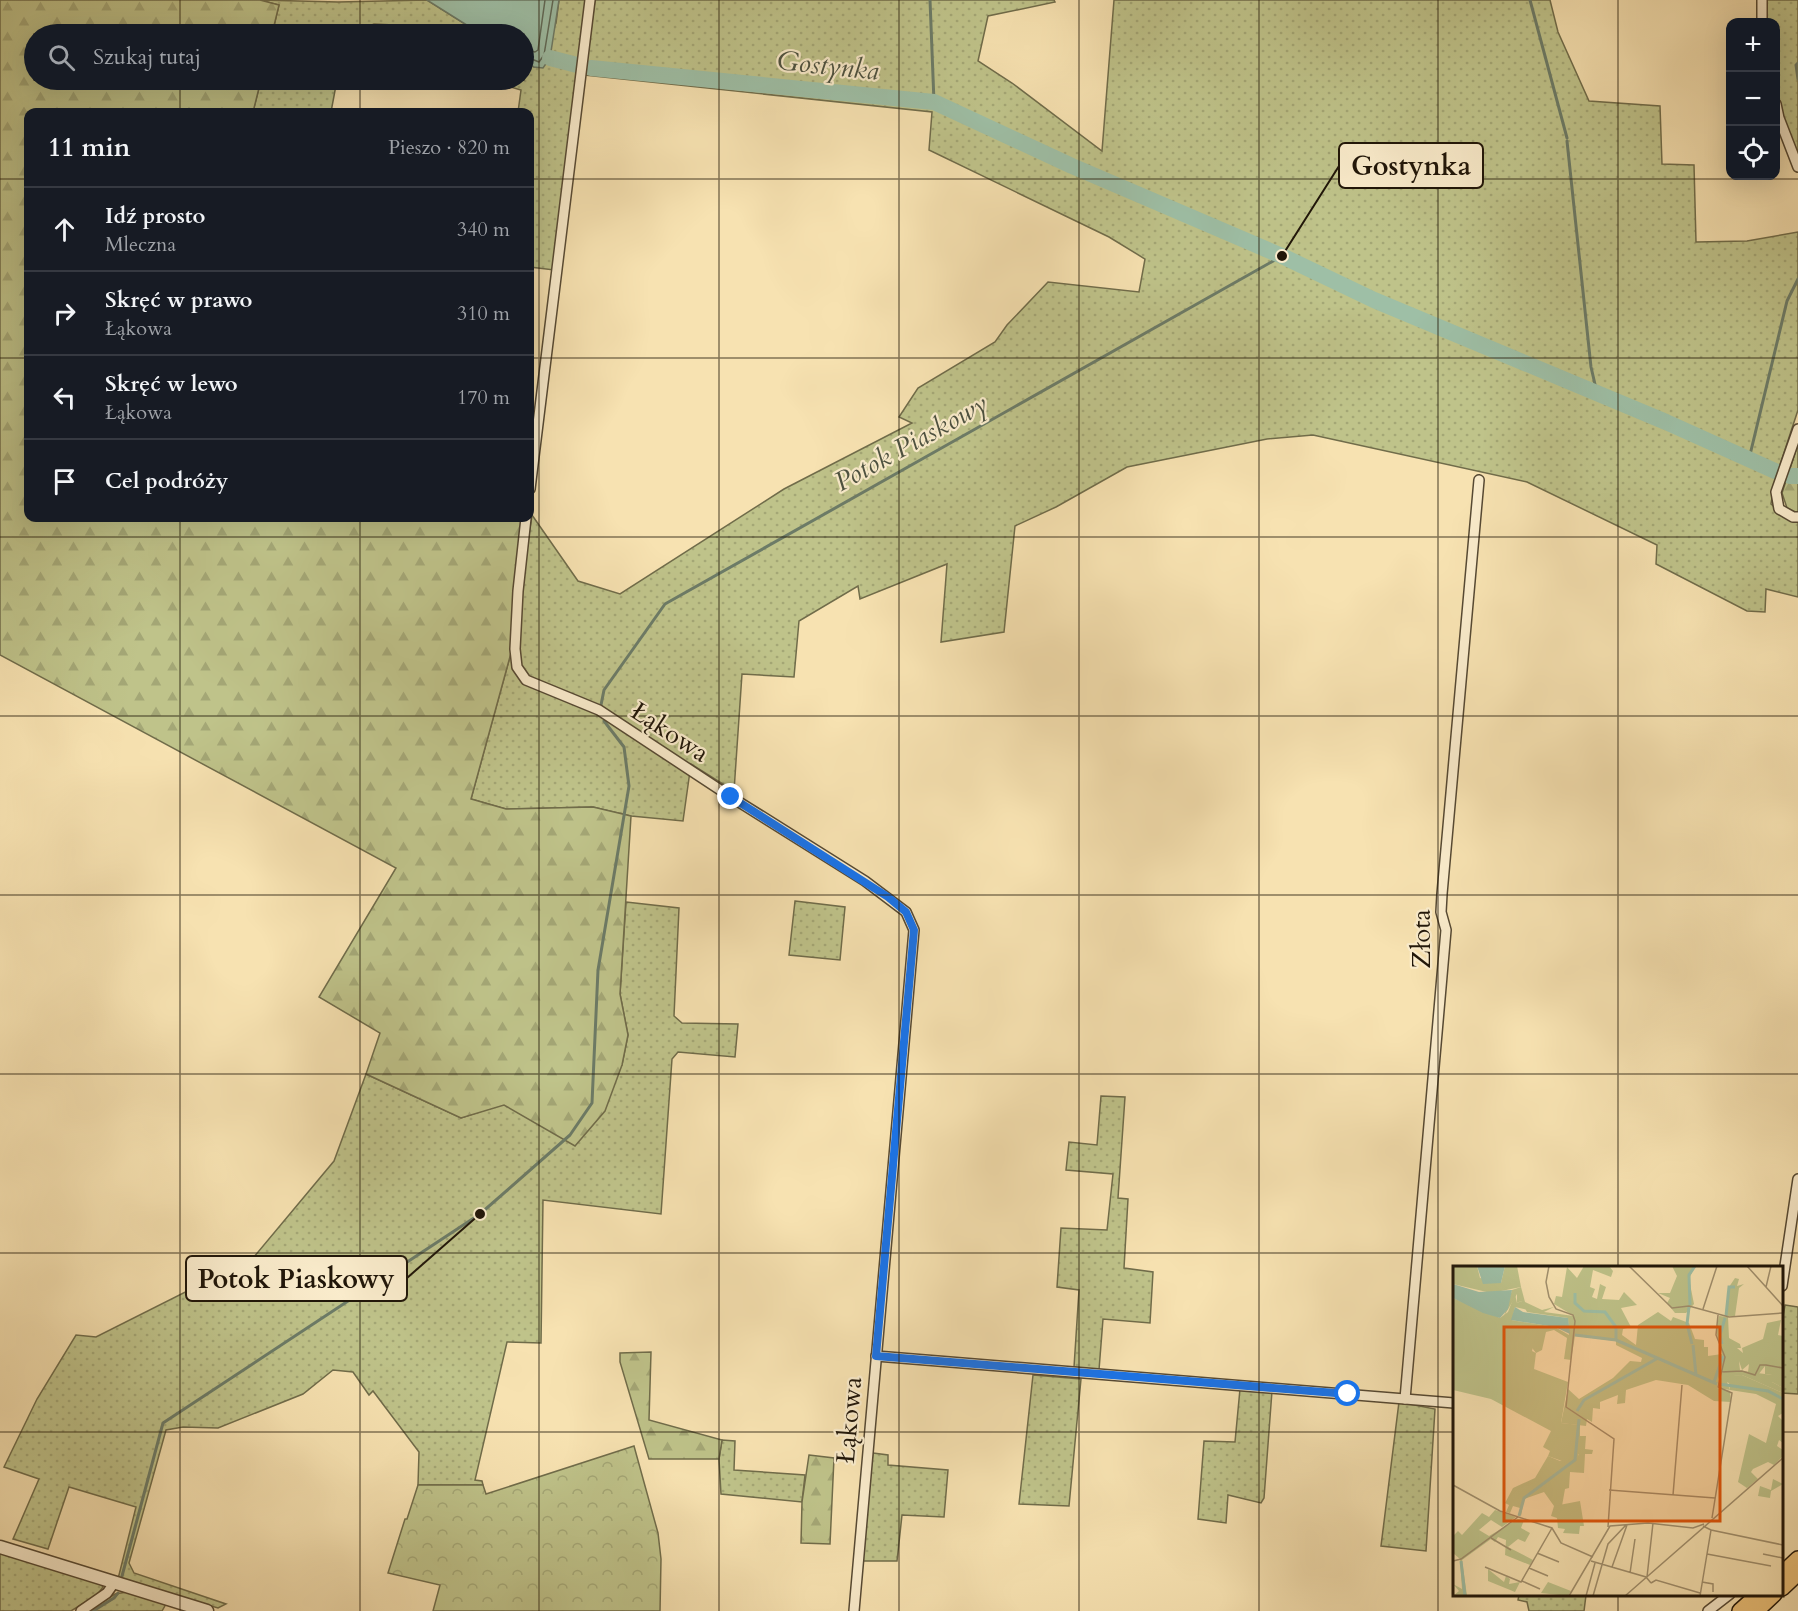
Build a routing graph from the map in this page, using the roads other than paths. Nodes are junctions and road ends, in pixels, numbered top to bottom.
1 (590, 0) edge
2 (1762, 0) edge
3 (1762, 18) edge
4 (1780, 121) edge
5 (1798, 167) edge
6 (1798, 429) edge
7 (534, 456) edge
8 (1479, 480) dead end
9 (1798, 517) edge
10 (526, 522) edge
11 (1798, 1179) edge
12 (1783, 1279) edge
13 (876, 1356) junction
14 (1405, 1399) junction
15 (1453, 1403) edge
16 (0, 1547) edge
17 (1798, 1559) edge
18 (1783, 1573) edge
19 (1798, 1573) edge
20 (114, 1583) junction
21 (1783, 1587) edge
22 (1727, 1596) edge
23 (1757, 1596) edge
24 (1772, 1596) edge
25 (81, 1611) edge
26 (207, 1611) edge
27 (854, 1611) edge
28 (1708, 1611) edge
29 (1740, 1611) edge
30 (1756, 1611) edge

1 - 7 street
2 - 3 street
4 - 5 street
6 - 9 street
8 - 14 street, Złota
10 - 13 street, Łąkowa
11 - 12 street
13 - 14 street
13 - 27 street, Łąkowa
14 - 15 street
16 - 20 street
17 - 18 main road
19 - 21 main road
20 - 25 street
20 - 26 street
22 - 28 street
23 - 29 main road
24 - 30 main road

